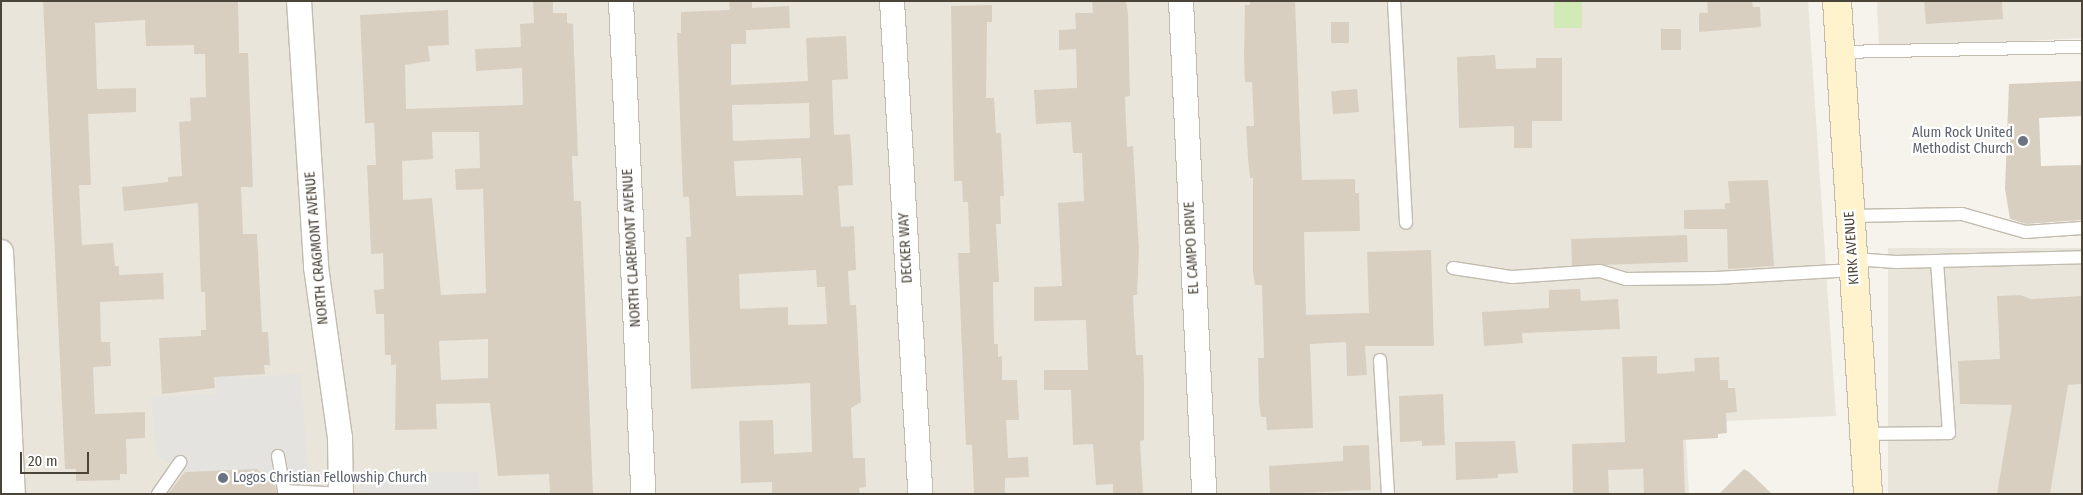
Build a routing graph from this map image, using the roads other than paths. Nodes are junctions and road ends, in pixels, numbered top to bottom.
1 (300, 1) edge
2 (621, 1) edge
3 (892, 1) edge
4 (1181, 1) edge
5 (1394, 1) edge
6 (1837, 1) edge
7 (2082, 48) edge
8 (1840, 52) junction
9 (1850, 216) junction
10 (1406, 223) dead end
11 (2082, 228) edge
12 (1, 252) edge
13 (2082, 257) edge
14 (1937, 261) junction
15 (1853, 265) junction
16 (1453, 268) dead end
17 (1380, 360) dead end
18 (1864, 434) junction
19 (278, 456) dead end
20 (180, 462) dead end
21 (343, 493) edge
22 (13, 494) edge
23 (158, 494) edge
24 (643, 494) edge
25 (920, 494) edge
26 (1204, 494) edge
27 (1388, 494) edge
28 (1868, 494) edge

1 - 21 street, NORTH CRAGMONT AVENUE
2 - 24 street, NORTH CLAREMONT AVENUE
3 - 25 street, DECKER WAY
4 - 26 street, EL CAMPO DRIVE
5 - 10 lane
6 - 8 street, KIRK AVENUE
7 - 8 lane
8 - 9 street, KIRK AVENUE
9 - 11 lane
9 - 15 street, KIRK AVENUE
12 - 22 street
13 - 14 lane
14 - 15 lane
14 - 18 lane
15 - 16 lane
15 - 18 street, KIRK AVENUE
17 - 27 lane
18 - 28 street, KIRK AVENUE
19 - 21 lane
20 - 23 lane

